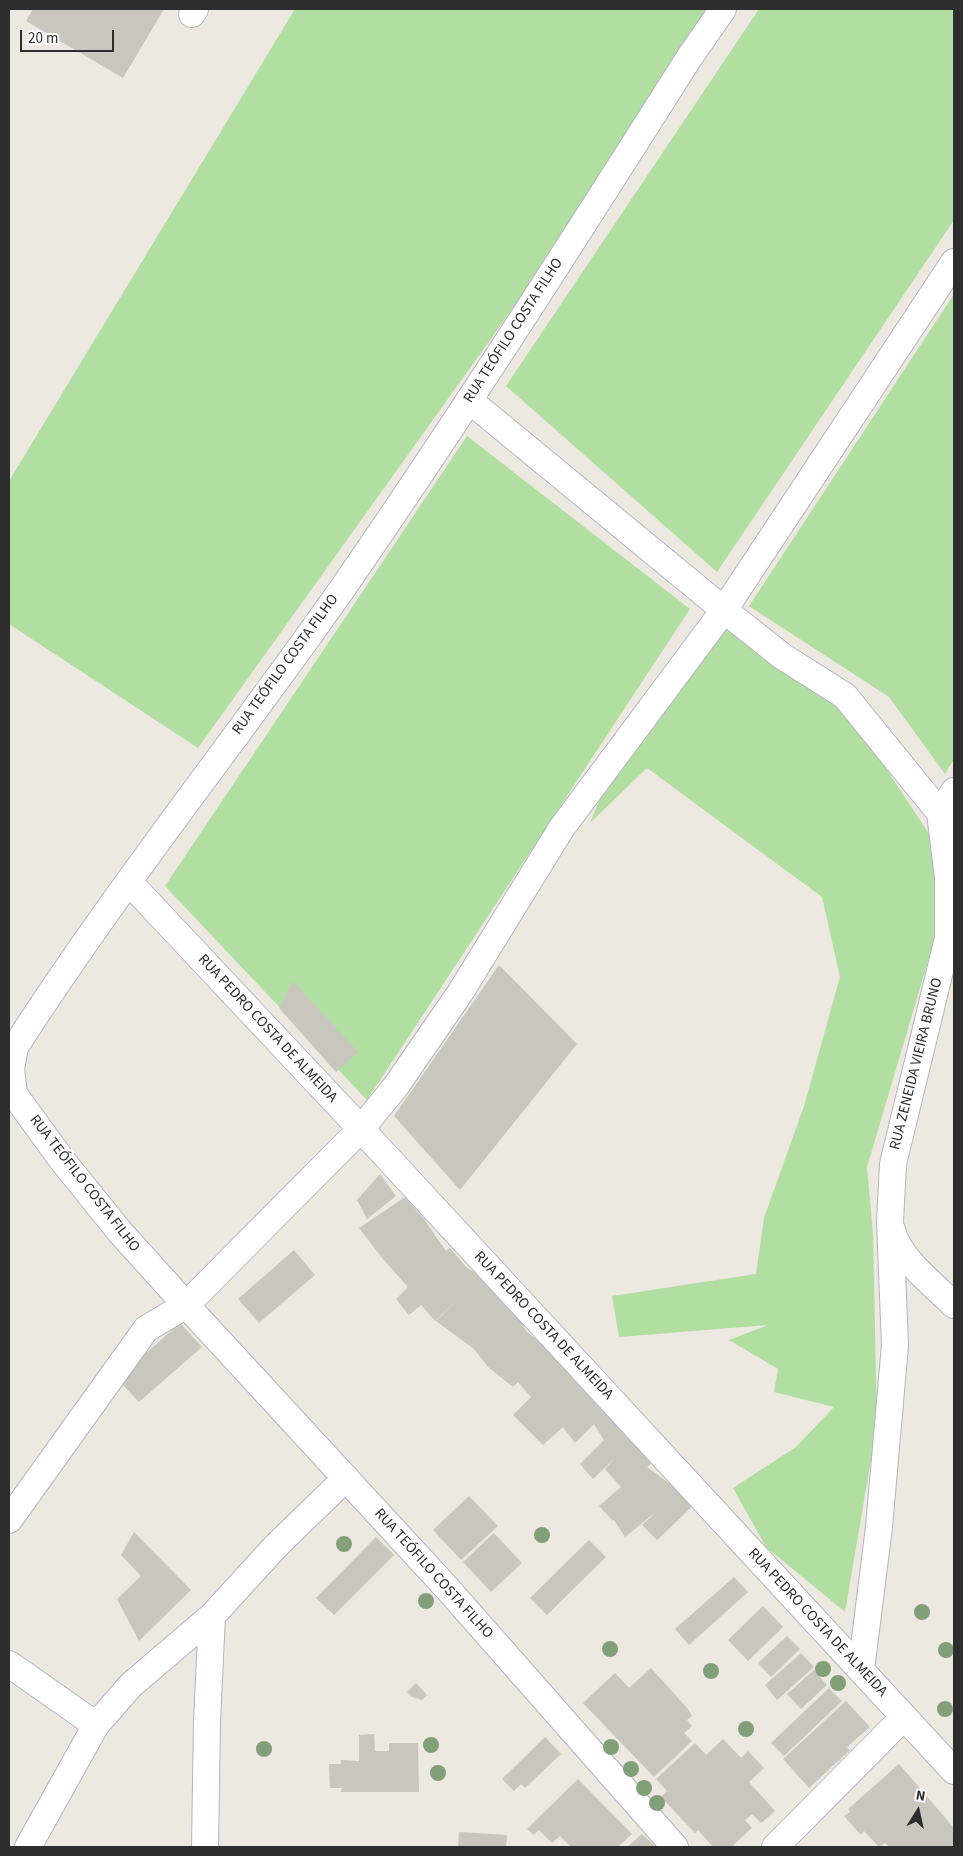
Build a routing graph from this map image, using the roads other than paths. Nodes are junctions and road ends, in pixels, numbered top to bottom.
1 (723, 9) edge
2 (954, 262) edge
3 (469, 400) junction
4 (724, 610) junction
5 (954, 791) edge
6 (940, 813) junction
7 (129, 882) junction
8 (951, 941) edge
9 (10, 1067) edge
10 (361, 1129) junction
11 (890, 1222) junction
12 (954, 1305) edge
13 (186, 1306) junction
14 (346, 1478) junction
15 (9, 1520) edge
16 (212, 1616) junction
17 (9, 1664) edge
18 (860, 1670) junction
19 (904, 1717) junction
20 (96, 1725) junction
21 (954, 1771) edge
22 (28, 1847) edge
23 (205, 1847) edge
24 (674, 1847) edge
25 (775, 1847) edge

1 - 3 street, RUA TEÓFILO COSTA FILHO
2 - 4 street
3 - 4 street
3 - 7 street, RUA TEÓFILO COSTA FILHO
4 - 6 street
4 - 10 street
5 - 6 street
6 - 8 street, RUA ZENEIDA VIEIRA BRUNO
7 - 9 street, RUA TEÓFILO COSTA FILHO
7 - 10 street, RUA PEDRO COSTA DE ALMEIDA
8 - 11 street, RUA ZENEIDA VIEIRA BRUNO
9 - 13 street, RUA TEÓFILO COSTA FILHO
10 - 13 street
10 - 18 street, RUA PEDRO COSTA DE ALMEIDA
11 - 12 street
11 - 18 street, RUA ZENEIDA VIEIRA BRUNO
13 - 14 street, RUA TEÓFILO COSTA FILHO
13 - 15 street
14 - 16 street
14 - 24 street, RUA TEÓFILO COSTA FILHO
16 - 20 street
16 - 23 street
17 - 20 street
18 - 19 street, RUA PEDRO COSTA DE ALMEIDA
19 - 21 street, RUA PEDRO COSTA DE ALMEIDA
19 - 25 street
20 - 22 street

